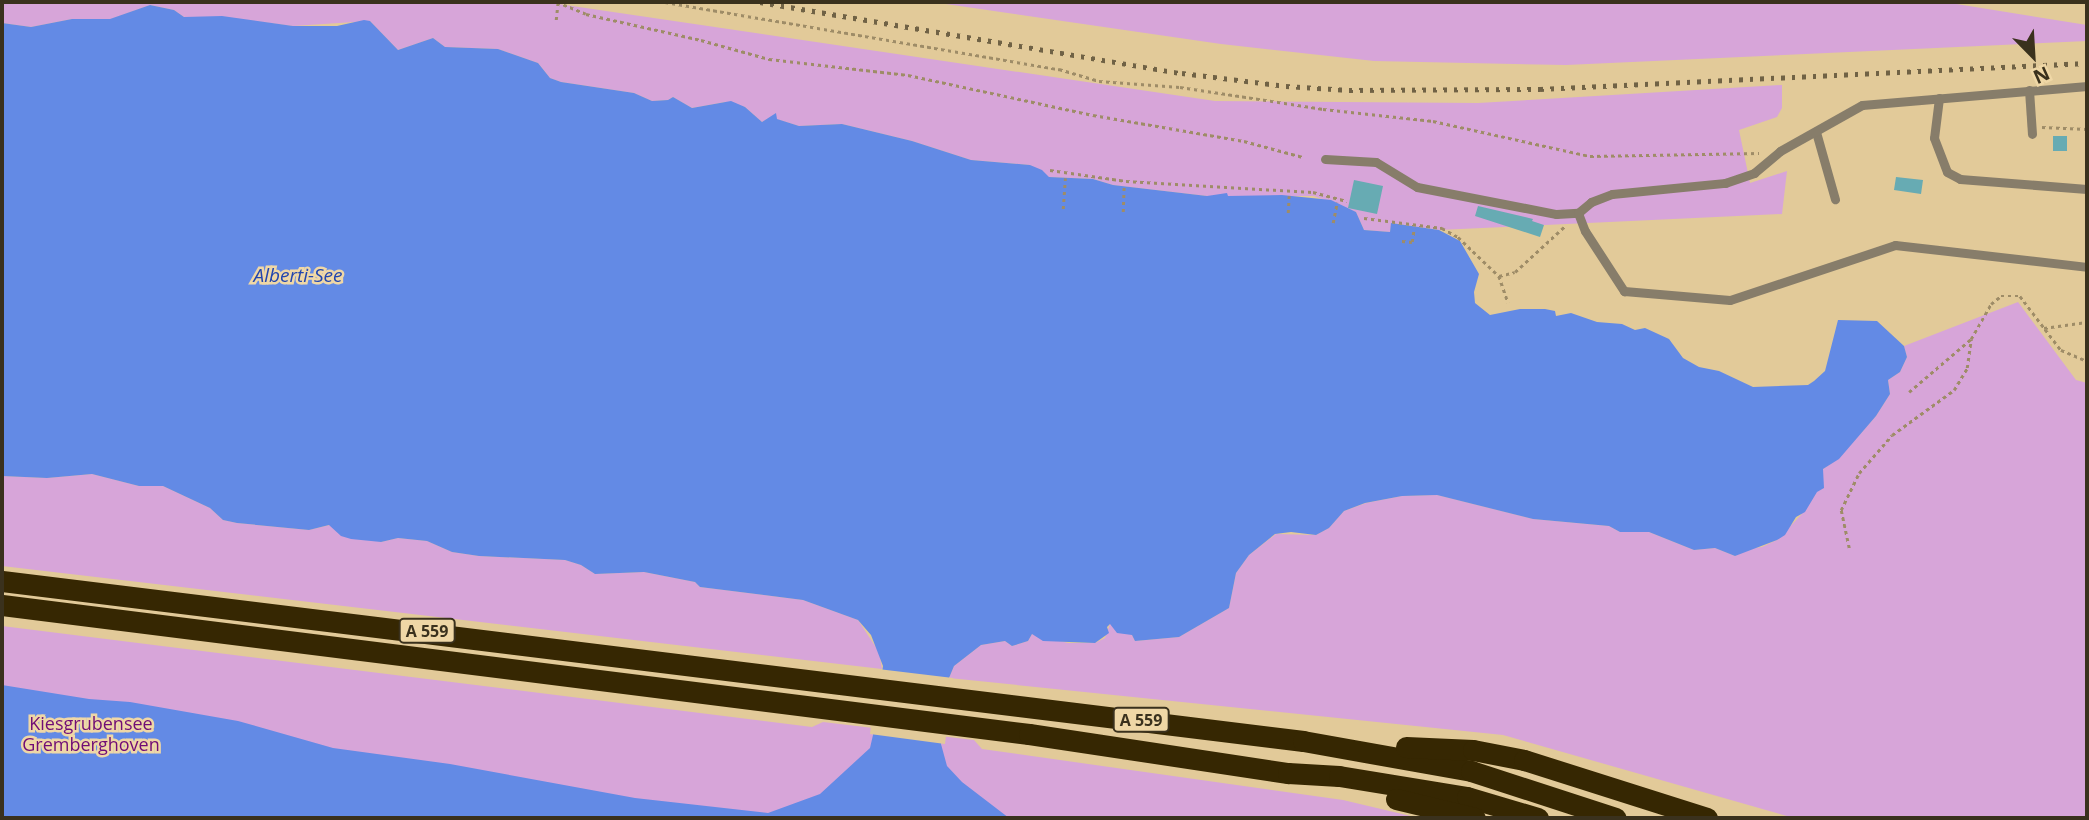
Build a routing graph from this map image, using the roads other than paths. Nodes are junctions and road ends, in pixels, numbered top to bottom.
1 (2087, 86) edge
2 (2029, 90) junction
3 (1939, 98) junction
4 (2032, 130) road end
5 (1816, 132) junction
6 (1325, 159) dead end
7 (2087, 189) edge
8 (1835, 199) dead end
9 (1578, 213) junction
10 (2087, 267) edge
11 (2, 581) edge
12 (2, 606) edge
13 (1303, 741) junction
14 (1288, 773) junction
15 (1475, 818) edge
16 (1538, 818) edge
17 (1616, 818) edge
18 (1707, 818) edge

1 - 2 lane
2 - 3 lane
2 - 4 lane
3 - 5 lane
3 - 7 lane
5 - 8 lane
5 - 9 lane
6 - 9 lane
9 - 10 lane
11 - 13 highway, A 559
12 - 14 highway, A 559
13 - 17 highway, A 559
13 - 18 highway
14 - 15 highway
14 - 16 highway, A 559

